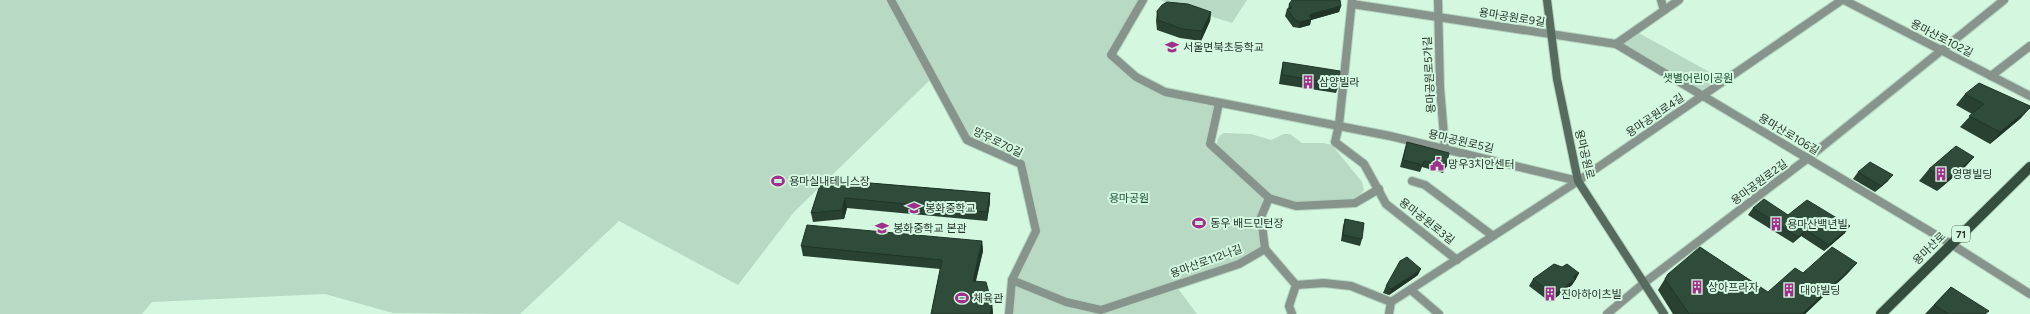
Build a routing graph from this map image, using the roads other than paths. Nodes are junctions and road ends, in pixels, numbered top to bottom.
1 (891, 0) edge
2 (1144, 0) edge
3 (1438, 0) edge
4 (1547, 0) edge
5 (1661, 0) edge
6 (1679, 0) edge
7 (1843, 0) edge
8 (2004, 0) edge
9 (1352, 2) edge
10 (1664, 10) junction
11 (1438, 16) junction
12 (1550, 34) junction
13 (1616, 44) junction
14 (2030, 46) edge
15 (1942, 50) junction
16 (1991, 76) junction
17 (1703, 96) junction
18 (2030, 96) edge
19 (1219, 103) junction
20 (1339, 125) junction
21 (1445, 148) junction
22 (1808, 158) junction
23 (2030, 167) edge
24 (1412, 181) dead end
25 (1578, 181) junction
26 (1378, 189) junction
27 (1269, 198) junction
28 (1493, 236) junction
29 (1951, 244) junction
30 (1265, 249) junction
31 (1457, 260) junction
32 (1012, 280) junction
33 (1644, 283) junction
34 (1296, 285) junction
35 (1411, 290) junction
36 (2030, 294) edge
37 (1391, 302) junction
38 (1009, 314) edge
39 (1292, 314) edge
40 (1389, 314) edge
41 (1439, 314) edge
42 (1607, 314) edge
43 (1664, 314) edge
44 (1881, 314) edge

1 - 32 street, 망우로70길
2 - 19 street, 용마공원로5길
3 - 11 street, 용마공원로5가길
4 - 12 street, 용마공원로
5 - 10 street
6 - 10 street
7 - 15 street, 용마산로102길
7 - 17 street, 용마공원로4길
8 - 15 street, 용마공원로2길
9 - 11 street, 용마공원로9길
9 - 20 street
10 - 13 street
11 - 12 street, 용마공원로9길
11 - 21 street, 용마공원로5가길
12 - 13 street, 용마공원로9길
12 - 25 street, 용마공원로
13 - 17 street, 용마산로106길
14 - 16 street
15 - 16 street, 용마산로102길
15 - 22 street, 용마공원로2길
16 - 18 street, 용마산로102길
17 - 22 street, 용마산로106길
17 - 25 street, 용마공원로4길
19 - 20 street, 용마공원로5길
19 - 27 street
20 - 21 street, 용마공원로5길
20 - 26 street, 용마공원로3길
21 - 25 street, 용마공원로5길
22 - 29 street, 용마산로106길
22 - 33 street, 용마공원로2길
23 - 29 main road, 용마산로 / 71
24 - 28 street, 용마공원로3길
25 - 28 street, 용마공원로3길
25 - 33 street, 용마공원로
26 - 27 street
26 - 31 street, 용마공원로3길
27 - 30 street
28 - 31 street, 용마공원로3길
29 - 36 street, 용마산로106길
29 - 44 main road, 용마산로 / 71
30 - 32 street, 용마산로112나길
30 - 34 street
31 - 35 street, 용마공원로3길
32 - 38 street, 망우로70길
33 - 42 street, 용마공원로2길
33 - 43 street, 용마공원로
34 - 37 street
34 - 39 street
35 - 37 street, 용마공원로3길
35 - 41 street
37 - 40 street

